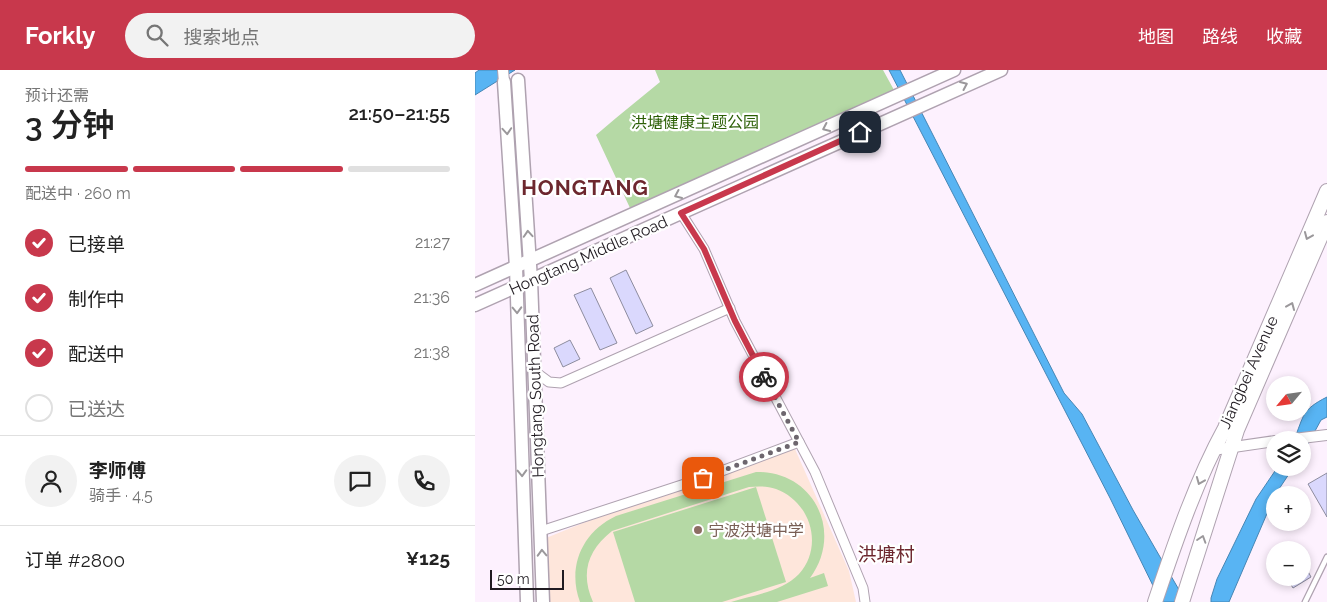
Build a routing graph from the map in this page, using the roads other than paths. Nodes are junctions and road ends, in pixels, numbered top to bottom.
1 (954, 70) edge
2 (1001, 70) edge
3 (936, 74) edge
4 (518, 75) edge
5 (504, 76) edge
6 (1327, 191) edge
7 (681, 213) junction
8 (1327, 222) edge
9 (529, 260) junction
10 (516, 267) junction
11 (531, 280) junction
12 (475, 285) edge
13 (516, 287) junction
14 (475, 305) edge
15 (730, 308) junction
16 (534, 372) junction
17 (1327, 435) edge
18 (1311, 437) edge
19 (799, 442) junction
20 (1266, 442) edge
21 (1232, 446) junction
22 (1213, 450) junction
23 (541, 531) junction
24 (1327, 557) edge
25 (527, 602) edge
26 (543, 602) edge
27 (865, 602) edge
28 (1155, 602) edge
29 (1182, 602) edge
30 (1305, 602) edge

1 - 3 main road, Hongtang Middle Road
7 -> 2 main road, Hongtang Middle Road
3 -> 9 main road, Hongtang Middle Road
9 -> 4 main road, Hongtang South Road
5 -> 10 main road, Hongtang South Road
6 -> 22 main road, Jiangbei Avenue
7 - 11 main road, Hongtang Middle Road
7 - 15 street
21 -> 8 main road, Jiangbei Avenue
9 - 10 main road, Hongtang Middle Road
9 - 11 main road, Hongtang South Road
10 - 12 main road, Hongtang Middle Road
10 - 13 main road, Hongtang South Road
11 - 13 main road, Hongtang Middle Road
11 - 16 main road, Hongtang South Road
13 - 14 main road, Hongtang Middle Road
13 -> 25 main road, Hongtang South Road
15 - 16 street
15 - 19 street
16 - 23 main road, Hongtang South Road
17 - 18 street
19 - 23 street
19 - 27 street
20 - 21 street
21 - 22 street
29 -> 21 main road, Jiangbei Avenue
22 -> 28 main road, Jiangbei Avenue
26 -> 23 main road, Hongtang South Road
24 - 30 lane

